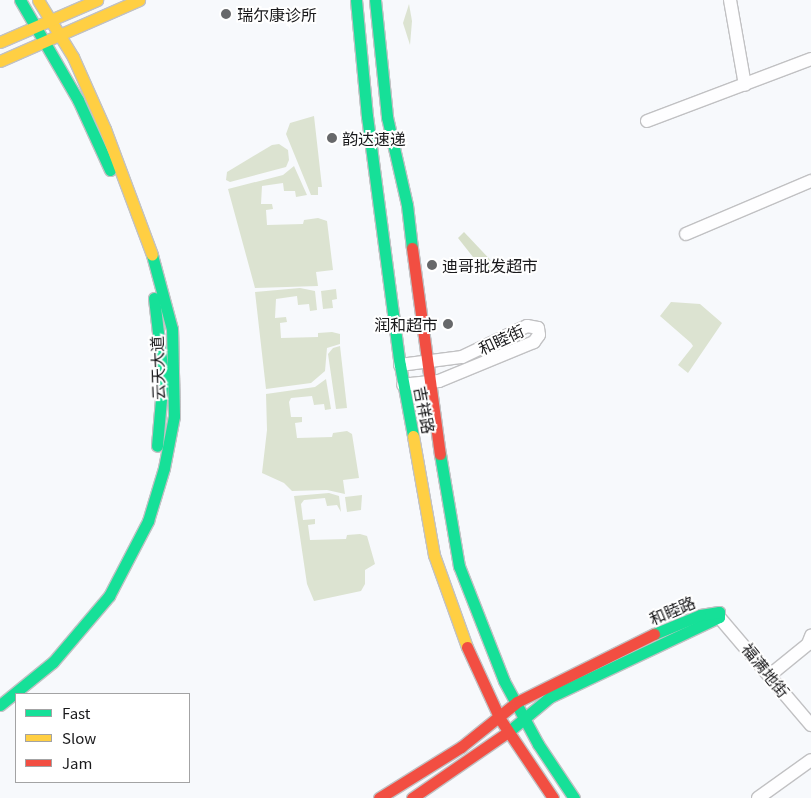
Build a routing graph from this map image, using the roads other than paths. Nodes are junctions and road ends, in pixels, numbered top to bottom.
1 (20, 0) edge
2 (38, 0) edge
3 (98, 0) edge
4 (139, 0) edge
5 (356, 0) edge
6 (375, 0) edge
7 (730, 0) edge
8 (51, 20) junction
9 (35, 27) junction
10 (60, 35) junction
11 (0, 42) edge
12 (44, 42) junction
13 (811, 59) edge
14 (0, 61) edge
15 (744, 85) junction
16 (647, 120) dead end
17 (811, 181) edge
18 (686, 234) dead end
19 (417, 280) junction
20 (391, 282) junction
21 (428, 363) junction
22 (400, 365) junction
23 (429, 384) junction
24 (403, 386) junction
25 (719, 617) junction
26 (811, 636) edge
27 (770, 675) junction
28 (0, 692) edge
29 (517, 702) junction
30 (0, 705) edge
31 (524, 715) junction
32 (500, 719) junction
33 (811, 725) edge
34 (507, 732) junction
35 (811, 760) edge
36 (379, 798) edge
37 (412, 798) edge
38 (552, 798) edge
39 (574, 798) edge
40 (758, 798) edge

1 - 9 main road, 云天大道
2 - 8 main road, 云天大道
3 - 8 main road
4 - 10 main road
5 - 20 main road, 吉祥路
6 - 19 main road, 吉祥路
7 - 15 street
8 - 9 main road
8 - 10 main road, 云天大道
9 - 11 main road
9 - 12 main road, 云天大道
10 - 12 main road
10 - 30 main road, 云天大道
12 - 14 main road
12 - 28 main road, 云天大道
13 - 15 street
15 - 16 street
17 - 18 street
19 - 20 main road
19 - 21 main road, 吉祥路
20 - 22 main road, 吉祥路
21 - 22 street, 和睦街
21 - 23 main road, 吉祥路
21 - 23 street, 和睦街
22 - 24 main road, 吉祥路
23 - 24 street, 和睦街
23 - 29 main road, 吉祥路
24 - 32 main road, 吉祥路
25 - 27 street, 福满地街
25 - 29 main road, 和睦路
25 - 31 main road, 和睦路
26 - 27 street
27 - 33 street, 福满地街
29 - 31 main road, 吉祥路
29 - 32 main road, 和睦路
31 - 34 main road, 和睦路
31 - 39 main road, 吉祥路
32 - 34 main road, 吉祥路
32 - 36 main road, 和睦路
34 - 37 main road, 和睦路
34 - 38 main road, 吉祥路
35 - 40 street

